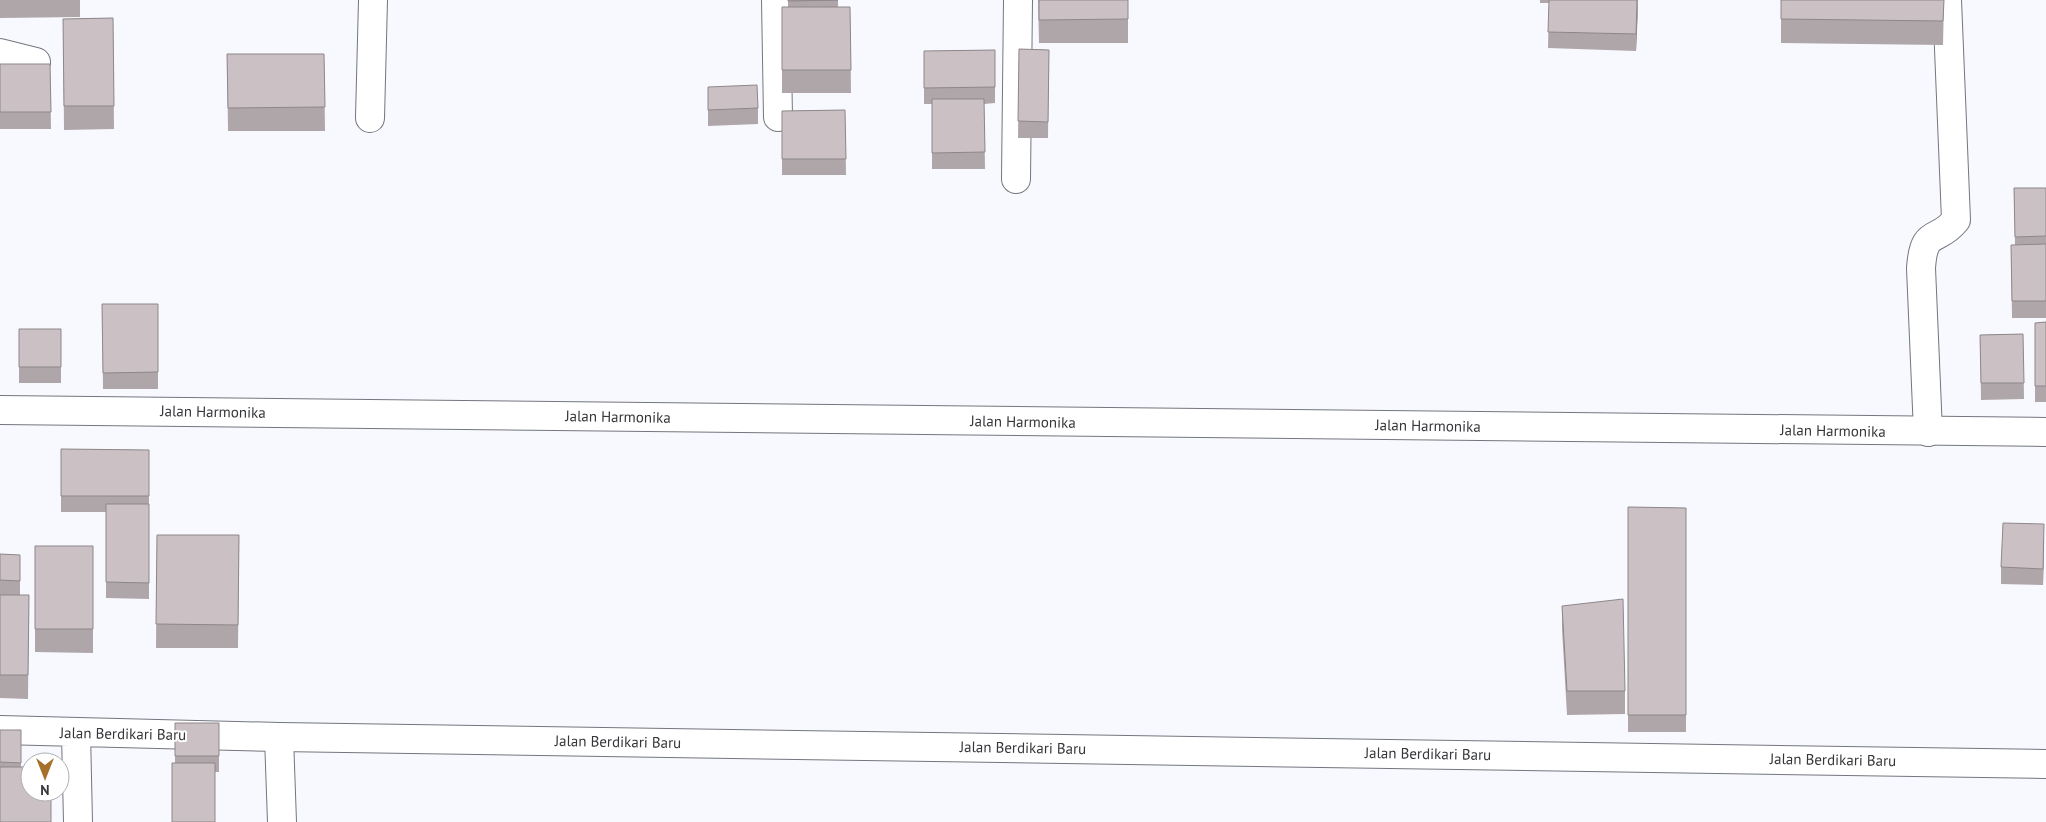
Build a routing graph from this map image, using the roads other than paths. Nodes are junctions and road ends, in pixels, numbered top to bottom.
1 (373, 0) edge
2 (776, 0) edge
3 (1018, 0) edge
4 (1947, 0) edge
5 (0, 53) edge
6 (36, 62) edge
7 (778, 116) dead end
8 (370, 118) dead end
9 (1016, 179) dead end
10 (0, 410) edge
11 (1928, 432) junction
12 (2046, 432) edge
13 (0, 730) edge
14 (76, 733) junction
15 (279, 737) junction
16 (2046, 764) edge
17 (78, 822) edge
18 (282, 822) edge

1 - 8 street
2 - 7 street
3 - 9 street
4 - 11 street
5 - 6 street
10 - 11 street, Jalan Harmonika
11 - 12 street, Jalan Harmonika
13 - 14 street, Jalan Berdikari Baru
14 - 15 street, Jalan Berdikari Baru
14 - 17 street
15 - 16 street, Jalan Berdikari Baru
15 - 18 street

